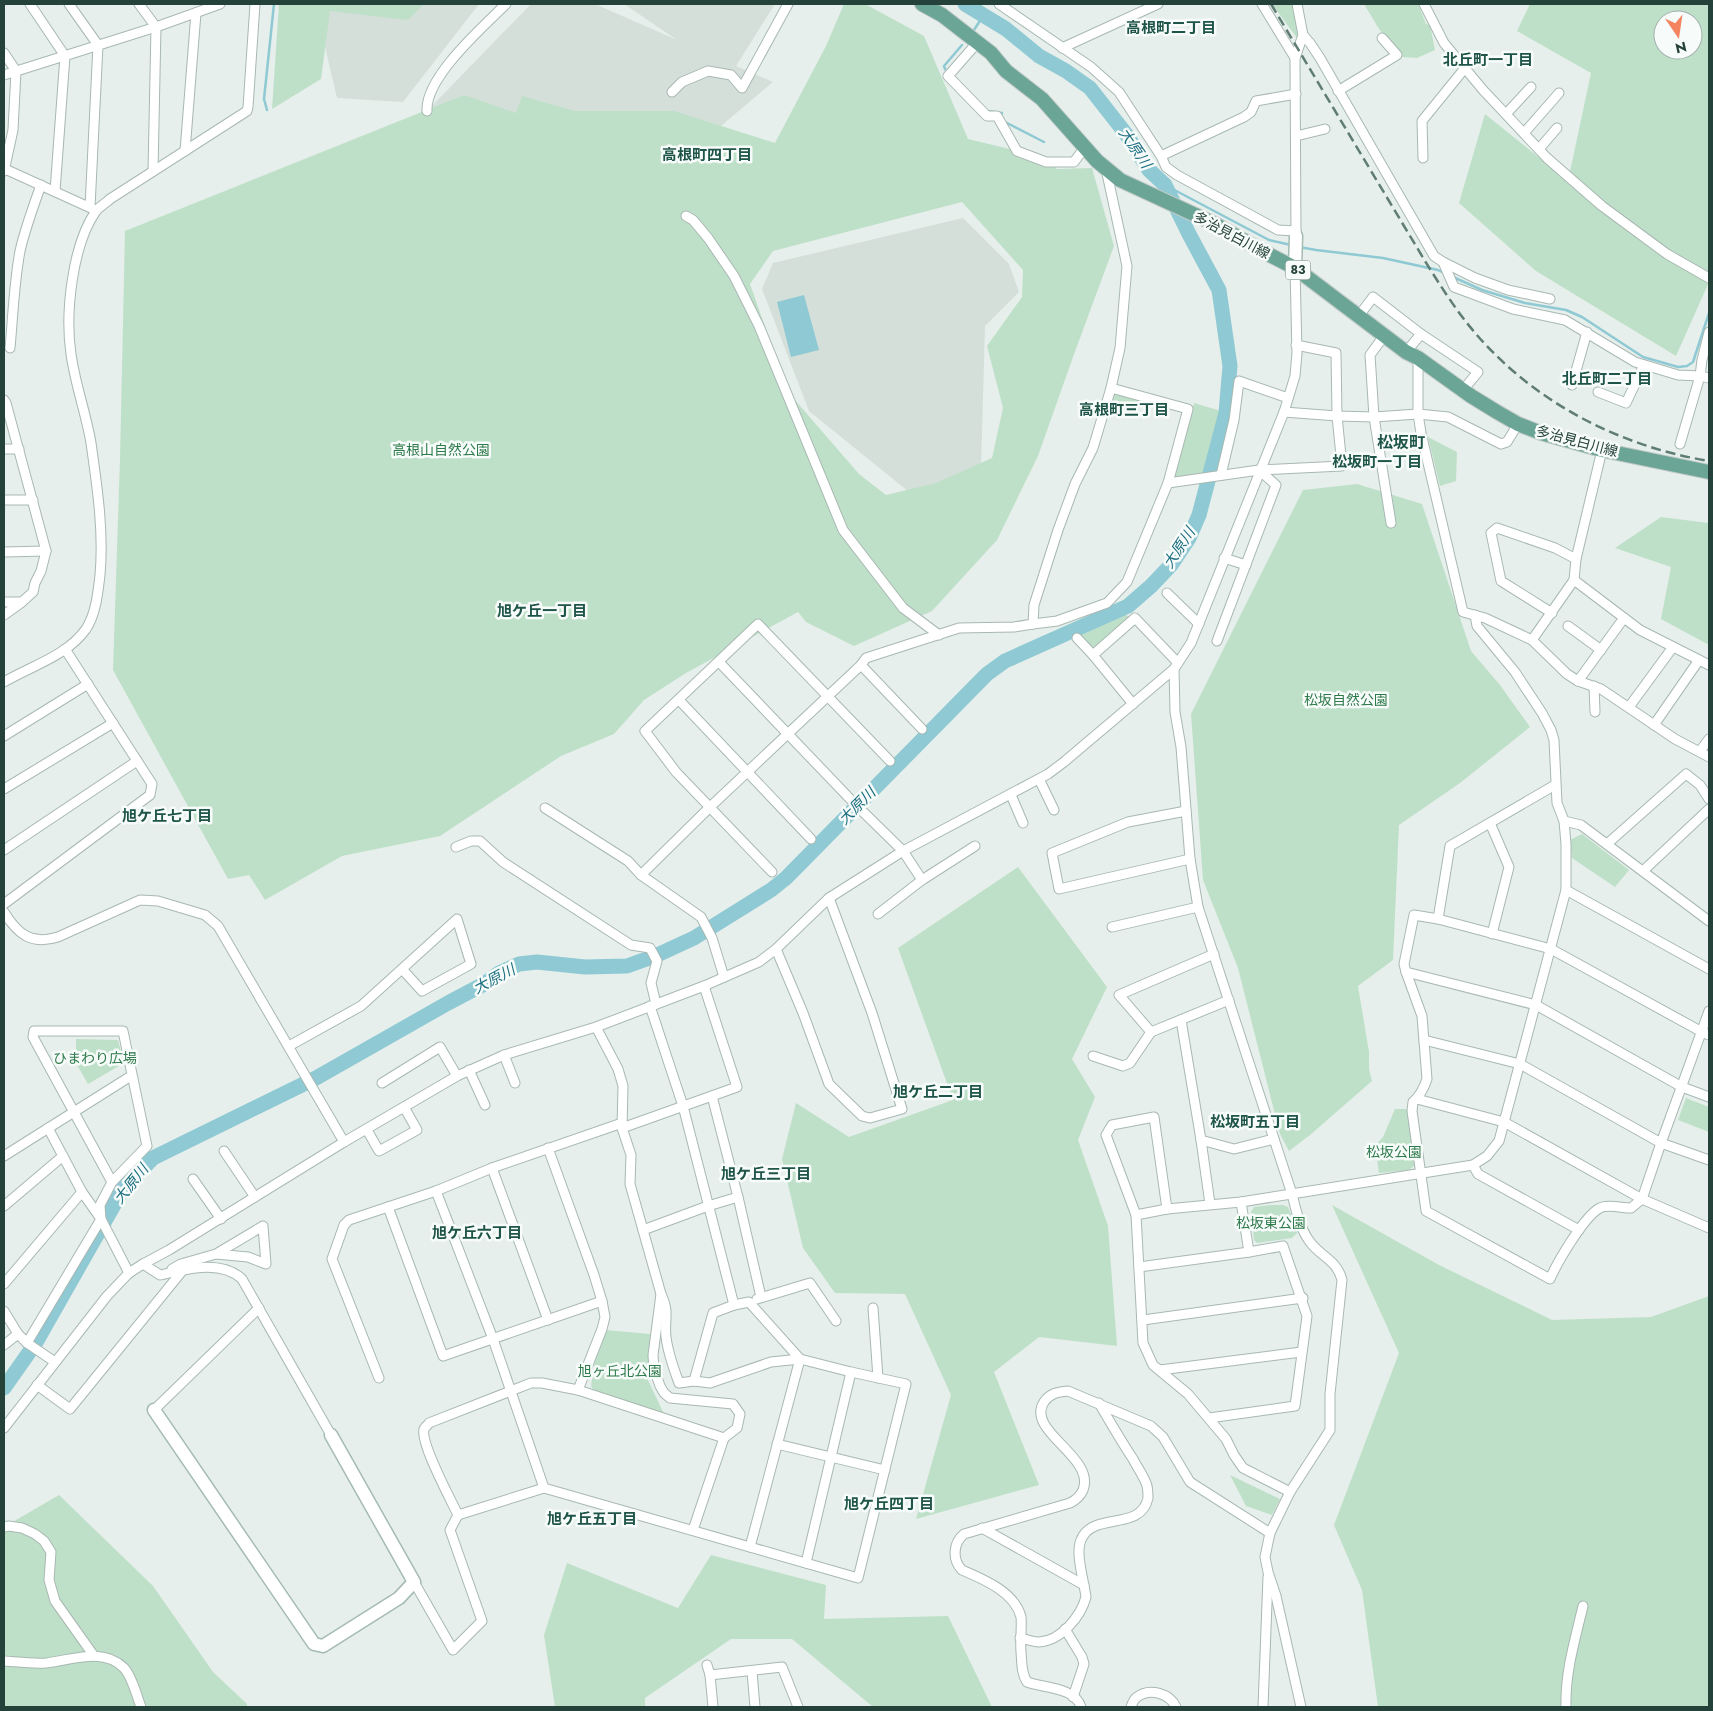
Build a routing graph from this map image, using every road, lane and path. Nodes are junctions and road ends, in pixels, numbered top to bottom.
1 (30, 4) edge
2 (69, 4) edge
3 (139, 4) edge
4 (220, 4) edge
5 (256, 4) edge
6 (506, 4) edge
7 (788, 4) edge
8 (922, 4) edge
9 (999, 4) edge
10 (1158, 4) edge
11 (1262, 4) edge
12 (1297, 4) edge
13 (1424, 4) edge
14 (196, 13) junction
15 (156, 27) junction
16 (1303, 35) junction
17 (1382, 38) dead end
18 (977, 43) junction
19 (98, 45) junction
20 (1062, 48) junction
21 (4, 54) edge
22 (65, 56) junction
23 (1296, 58) junction
24 (1465, 68) junction
25 (16, 71) junction
26 (4, 75) edge
27 (1530, 87) dead end
28 (1338, 91) junction
29 (672, 92) dead end
30 (1559, 93) dead end
31 (1296, 94) junction
32 (427, 111) dead end
33 (1506, 114) junction
34 (1557, 128) dead end
35 (1325, 129) dead end
36 (8, 131) edge
37 (1524, 133) junction
38 (1296, 136) junction
39 (1085, 147) junction
40 (1539, 149) junction
41 (185, 151) junction
42 (1161, 156) junction
43 (1423, 158) dead end
44 (1106, 169) junction
45 (4, 170) edge
46 (153, 171) junction
47 (41, 185) junction
48 (55, 191) junction
49 (93, 209) junction
50 (686, 216) dead end
51 (1296, 234) junction
52 (1443, 262) junction
53 (1295, 268) junction
54 (1709, 278) edge
55 (1550, 299) dead end
56 (1358, 317) junction
57 (1586, 332) junction
58 (1709, 332) edge
59 (1421, 334) junction
60 (1384, 336) junction
61 (1296, 345) junction
62 (10, 348) dead end
63 (1412, 355) junction
64 (1644, 365) junction
65 (1705, 377) edge
66 (1572, 385) dead end
67 (1111, 388) junction
68 (1463, 390) junction
69 (1598, 392) dead end
70 (1288, 398) junction
71 (4, 400) edge
72 (1284, 412) junction
73 (1418, 414) junction
74 (1337, 416) junction
75 (1374, 417) junction
76 (1518, 424) junction
77 (1680, 444) dead end
78 (4, 449) edge
79 (19, 449) junction
80 (1602, 450) junction
81 (1259, 470) junction
82 (1709, 472) edge
83 (1221, 475) junction
84 (1168, 483) junction
85 (4, 500) edge
86 (33, 500) junction
87 (1391, 523) dead end
88 (46, 551) junction
89 (4, 552) edge
90 (1224, 558) junction
91 (1576, 559) junction
92 (1246, 564) junction
93 (1574, 580) junction
94 (1166, 593) dead end
95 (4, 602) edge
96 (22, 602) junction
97 (1552, 613) junction
98 (4, 615) edge
99 (1475, 615) junction
100 (1624, 618) junction
101 (1033, 624) junction
102 (1199, 624) junction
103 (1568, 626) dead end
104 (939, 635) junction
105 (1077, 638) dead end
106 (1532, 640) junction
107 (1217, 641) dead end
108 (1673, 647) junction
109 (65, 649) junction
110 (1601, 650) junction
111 (1093, 656) junction
112 (1699, 660) junction
113 (719, 662) junction
114 (861, 665) junction
115 (1709, 665) edge
116 (1176, 666) junction
117 (1578, 681) junction
118 (4, 682) edge
119 (88, 684) junction
120 (1594, 686) junction
121 (828, 695) junction
122 (679, 700) junction
123 (1133, 704) junction
124 (1629, 707) junction
125 (1595, 712) dead end
126 (112, 723) junction
127 (1654, 724) junction
128 (922, 729) dead end
129 (789, 734) junction
130 (4, 736) edge
131 (1709, 739) edge
132 (1700, 751) junction
133 (1709, 757) edge
134 (136, 761) junction
135 (890, 761) dead end
136 (747, 772) junction
137 (1039, 779) junction
138 (1555, 786) junction
139 (4, 789) edge
140 (1011, 795) junction
141 (1709, 799) edge
142 (710, 807) junction
143 (544, 808) dead end
144 (1709, 809) edge
145 (1054, 810) dead end
146 (1186, 811) junction
147 (1564, 821) junction
148 (1023, 822) dead end
149 (1490, 823) junction
150 (811, 839) dead end
151 (1607, 844) junction
152 (975, 846) dead end
153 (456, 847) dead end
154 (4, 850) edge
155 (903, 852) junction
156 (1190, 859) junction
157 (1643, 871) junction
158 (772, 872) dead end
159 (641, 875) junction
160 (922, 880) junction
161 (1566, 890) junction
162 (829, 898) junction
163 (4, 904) edge
164 (1198, 906) junction
165 (4, 912) edge
166 (878, 914) dead end
167 (1438, 919) junction
168 (1709, 921) edge
169 (1112, 927) dead end
170 (1492, 934) junction
171 (776, 949) junction
172 (1551, 949) junction
173 (1214, 954) junction
174 (402, 969) junction
175 (1709, 969) edge
176 (1406, 972) junction
177 (724, 977) junction
178 (704, 986) junction
179 (1229, 1000) junction
180 (653, 1005) junction
181 (1536, 1006) junction
182 (1709, 1011) edge
183 (1181, 1020) junction
184 (596, 1027) junction
185 (1151, 1032) junction
186 (1706, 1033) edge
187 (1424, 1040) junction
188 (290, 1046) junction
189 (504, 1055) junction
190 (1093, 1056) dead end
191 (1520, 1064) junction
192 (469, 1070) junction
193 (131, 1076) junction
194 (456, 1076) junction
195 (382, 1083) dead end
196 (515, 1083) dead end
197 (1682, 1088) junction
198 (712, 1096) junction
199 (1709, 1098) edge
200 (1417, 1099) junction
201 (485, 1105) dead end
202 (683, 1106) junction
203 (404, 1107) junction
204 (75, 1112) junction
205 (1504, 1122) junction
206 (622, 1125) junction
207 (48, 1128) junction
208 (366, 1130) junction
209 (1274, 1139) junction
210 (1201, 1140) junction
211 (344, 1142) junction
212 (1660, 1143) junction
213 (548, 1148) junction
214 (224, 1151) dead end
215 (4, 1156) edge
216 (63, 1156) junction
217 (1709, 1160) edge
218 (1473, 1165) junction
219 (492, 1168) junction
220 (1420, 1174) junction
221 (193, 1179) dead end
222 (112, 1182) junction
223 (436, 1191) junction
224 (82, 1192) junction
225 (1292, 1194) junction
226 (738, 1197) junction
227 (256, 1198) junction
228 (1642, 1199) junction
229 (1241, 1202) junction
230 (1210, 1204) junction
231 (4, 1206) edge
232 (708, 1206) junction
233 (388, 1207) junction
234 (1167, 1210) junction
235 (1136, 1215) junction
236 (100, 1219) junction
237 (221, 1219) junction
238 (1709, 1228) edge
239 (643, 1230) junction
240 (1579, 1230) junction
241 (1249, 1252) junction
242 (216, 1254) junction
243 (142, 1264) junction
244 (1139, 1267) junction
245 (183, 1270) junction
246 (129, 1272) junction
247 (160, 1275) junction
248 (4, 1284) edge
249 (661, 1294) junction
250 (761, 1297) junction
251 (1303, 1298) junction
252 (602, 1301) junction
253 (749, 1302) junction
254 (734, 1306) junction
255 (259, 1308) junction
256 (873, 1308) dead end
257 (4, 1311) edge
258 (548, 1320) junction
259 (1143, 1320) junction
260 (836, 1321) dead end
261 (18, 1334) junction
262 (493, 1339) junction
263 (28, 1343) junction
264 (4, 1346) edge
265 (1301, 1352) junction
266 (800, 1359) junction
267 (55, 1362) junction
268 (1160, 1370) junction
269 (851, 1372) junction
270 (379, 1378) dead end
271 (878, 1378) junction
272 (694, 1381) junction
273 (37, 1385) junction
274 (511, 1390) junction
275 (578, 1390) junction
276 (1099, 1403) junction
277 (154, 1410) joint
278 (1209, 1418) junction
279 (4, 1428) edge
280 (331, 1435) joint
281 (724, 1438) junction
282 (777, 1444) junction
283 (831, 1457) junction
284 (885, 1470) junction
285 (544, 1488) junction
286 (1290, 1492) junction
287 (458, 1515) junction
288 (4, 1527) edge
289 (982, 1528) junction
290 (693, 1530) junction
291 (1270, 1533) junction
292 (750, 1546) junction
293 (806, 1563) junction
294 (1268, 1572) junction
295 (414, 1582) junction
296 (1084, 1585) junction
297 (1583, 1606) dead end
298 (1065, 1629) junction
299 (1020, 1638) junction
300 (94, 1656) junction
301 (4, 1661) edge
302 (707, 1665) dead end
303 (752, 1672) junction
304 (710, 1675) junction
305 (1073, 1697) junction
306 (141, 1707) edge
307 (713, 1707) edge
308 (755, 1707) edge
309 (798, 1707) edge
310 (1081, 1707) edge
311 (1131, 1707) edge
312 (1176, 1707) edge
313 (1263, 1707) edge
314 (1301, 1707) edge
315 (1566, 1707) edge

1 - 22 street
2 - 19 street
3 - 15 street
4 - 14 street
5 - 41 street
6 - 32 street
7 - 29 street
8 - 18 main road, 多治見白川線 / 83
9 - 20 street
10 - 20 street
11 - 23 street
12 - 16 street
13 - 24 street
14 - 15 street
14 - 41 street
15 - 19 street
15 - 46 street
16 - 23 street
16 - 28 street
17 - 28 street
18 - 39 main road, 多治見白川線 / 83
18 - 39 street
19 - 22 street
19 - 49 street
20 - 42 street
21 - 25 street
22 - 25 street
22 - 48 street
23 - 31 street
24 - 33 street
24 - 43 street
25 - 26 street
25 - 36 street
27 - 33 street
28 - 52 street
30 - 37 street
31 - 38 street
31 - 42 street
33 - 37 street
34 - 40 street
35 - 38 street
36 - 45 street
37 - 40 street
38 - 51 street
39 - 44 main road, 多治見白川線 / 83
40 - 54 street
41 - 46 street
42 - 51 street
44 - 53 main road, 多治見白川線 / 83
44 - 67 street
45 - 47 street
46 - 49 street
47 - 48 street
47 - 62 street
48 - 49 street
49 - 109 street
50 - 104 street
51 - 53 street
52 - 55 street
52 - 57 street
53 - 56 main road, 多治見白川線 / 83
53 - 61 street
56 - 59 street
56 - 60 main road, 多治見白川線 / 83
57 - 64 street
57 - 66 street
58 - 65 street
59 - 63 street
59 - 68 street
60 - 63 main road, 多治見白川線 / 83
60 - 75 street
61 - 70 street
61 - 74 street
63 - 68 main road, 多治見白川線 / 83
63 - 73 street
64 - 65 street
64 - 69 street
65 - 77 street
67 - 84 street
67 - 101 street
68 - 76 main road, 多治見白川線 / 83
70 - 72 street
70 - 83 street
71 - 79 street
72 - 74 street
72 - 81 street
73 - 75 street
73 - 76 street
73 - 99 street
74 - 75 street
74 - 81 street
75 - 87 street
76 - 80 main road, 多治見白川線 / 83
78 - 79 street
79 - 86 street
80 - 82 main road, 多治見白川線 / 83
80 - 91 street
81 - 83 street
81 - 90 street
81 - 92 street
83 - 84 street
84 - 101 street
85 - 86 street
86 - 88 street
88 - 89 street
88 - 96 street
90 - 92 street
90 - 102 street
91 - 93 street
91 - 97 street
92 - 107 street
93 - 97 street
93 - 100 street
94 - 102 street
95 - 96 street
96 - 98 street
97 - 106 street
99 - 106 street
99 - 138 street
100 - 108 street
100 - 110 street
101 - 104 street
102 - 116 street
103 - 110 street
104 - 114 street
105 - 111 street
106 - 117 street
108 - 112 street
108 - 124 street
109 - 118 street
109 - 119 street
110 - 117 street
111 - 116 street
111 - 123 street
112 - 115 street
112 - 127 street
113 - 121 street
113 - 122 street
113 - 129 street
114 - 121 street
114 - 128 street
116 - 123 street
116 - 146 street
117 - 120 street
119 - 126 street
119 - 130 street
120 - 124 street
120 - 125 street
121 - 129 street
121 - 135 street
122 - 136 street
122 - 142 street
123 - 137 street
124 - 127 street
126 - 134 street
126 - 139 street
127 - 132 street
129 - 136 street
129 - 155 street
131 - 132 street
132 - 133 street
134 - 154 street
134 - 163 street
136 - 142 street
136 - 150 street
137 - 140 street
137 - 145 street
138 - 147 street
138 - 149 street
140 - 148 street
140 - 155 street
141 - 151 street
142 - 158 street
142 - 159 street
143 - 159 street
144 - 157 street
146 - 156 street
146 - 156 street
147 - 151 street
147 - 161 street
149 - 167 street
149 - 170 street
151 - 157 street
152 - 160 street
153 - 180 street
155 - 160 street
155 - 162 street
156 - 164 street
157 - 168 street
159 - 177 street
160 - 166 street
161 - 172 street
161 - 175 street
162 - 171 street
162 - 171 street
164 - 169 street
164 - 173 street
165 - 188 street
167 - 170 street
167 - 176 street
170 - 172 street
171 - 177 street
172 - 181 street
172 - 186 street
173 - 179 street
173 - 185 street
174 - 174 street
174 - 188 street
176 - 181 street
176 - 187 street
177 - 178 street
178 - 180 street
178 - 198 street
179 - 183 street
179 - 209 street
180 - 184 street
180 - 202 street
181 - 191 street
181 - 197 street
182 - 186 street
183 - 185 street
183 - 210 street
184 - 189 street
184 - 206 street
185 - 190 street
186 - 197 street
187 - 191 street
187 - 200 street
188 - 211 street
189 - 192 street
189 - 196 street
191 - 205 street
191 - 212 street
192 - 194 street
192 - 201 street
193 - 204 street
193 - 204 street
193 - 222 street
194 - 195 street
194 - 203 street
197 - 199 street
197 - 212 street
198 - 202 street
198 - 226 street
200 - 205 street
200 - 220 street
202 - 206 street
202 - 232 street
203 - 208 street
203 - 208 street
204 - 207 street
204 - 222 street
205 - 218 street
205 - 228 street
206 - 213 street
206 - 239 street
207 - 215 street
207 - 216 street
208 - 211 street
209 - 210 street
209 - 225 street
210 - 230 street
211 - 227 street
212 - 217 street
212 - 228 street
213 - 219 street
213 - 252 street
214 - 227 street
216 - 224 street
216 - 231 street
218 - 220 street
218 - 240 street
219 - 223 street
219 - 258 street
220 - 225 street
220 - 240 street
221 - 237 street
222 - 236 street
223 - 233 street
223 - 262 street
224 - 236 street
224 - 248 street
225 - 229 street
225 - 286 street
226 - 232 street
226 - 250 street
227 - 237 street
228 - 238 street
228 - 240 street
229 - 230 street
229 - 241 street
230 - 234 street
232 - 239 street
232 - 254 street
233 - 262 street
233 - 270 street
234 - 235 street
234 - 235 street
235 - 244 street
236 - 246 street
236 - 263 street
237 - 243 street
239 - 249 street
241 - 244 street
241 - 251 street
242 - 242 street
242 - 247 street
243 - 246 street
243 - 247 street
244 - 259 street
245 - 247 street
245 - 255 street
245 - 273 street
246 - 267 street
249 - 272 street
249 - 281 street
250 - 253 street
250 - 260 street
251 - 259 street
251 - 265 street
252 - 258 street
252 - 275 street
253 - 254 street
253 - 266 street
254 - 272 street
255 - 277 street
255 - 280 street
256 - 271 street
257 - 261 street
258 - 262 street
259 - 268 street
261 - 263 street
261 - 264 street
262 - 274 street
263 - 267 street
265 - 268 street
265 - 278 street
266 - 269 street
266 - 272 street
266 - 282 street
267 - 273 street
268 - 278 street
269 - 271 street
269 - 283 street
271 - 284 street
273 - 279 street
274 - 275 street
274 - 285 street
274 - 287 street
275 - 281 street
276 - 289 street
276 - 291 street
276 - 296 street
277 - 295 street
278 - 286 street
280 - 295 street
281 - 290 street
282 - 283 street
282 - 292 street
283 - 284 street
283 - 293 street
284 - 293 street
285 - 287 street
285 - 290 street
286 - 291 street
287 - 295 street
288 - 300 street
289 - 296 street
289 - 299 street
290 - 292 street
291 - 294 street
292 - 293 street
294 - 313 street
294 - 314 street
296 - 298 street
297 - 315 street
298 - 299 street
298 - 305 street
299 - 305 street
300 - 301 street
300 - 306 street
302 - 304 street
303 - 304 street
303 - 308 street
303 - 309 street
304 - 307 street
305 - 310 street
311 - 312 street

